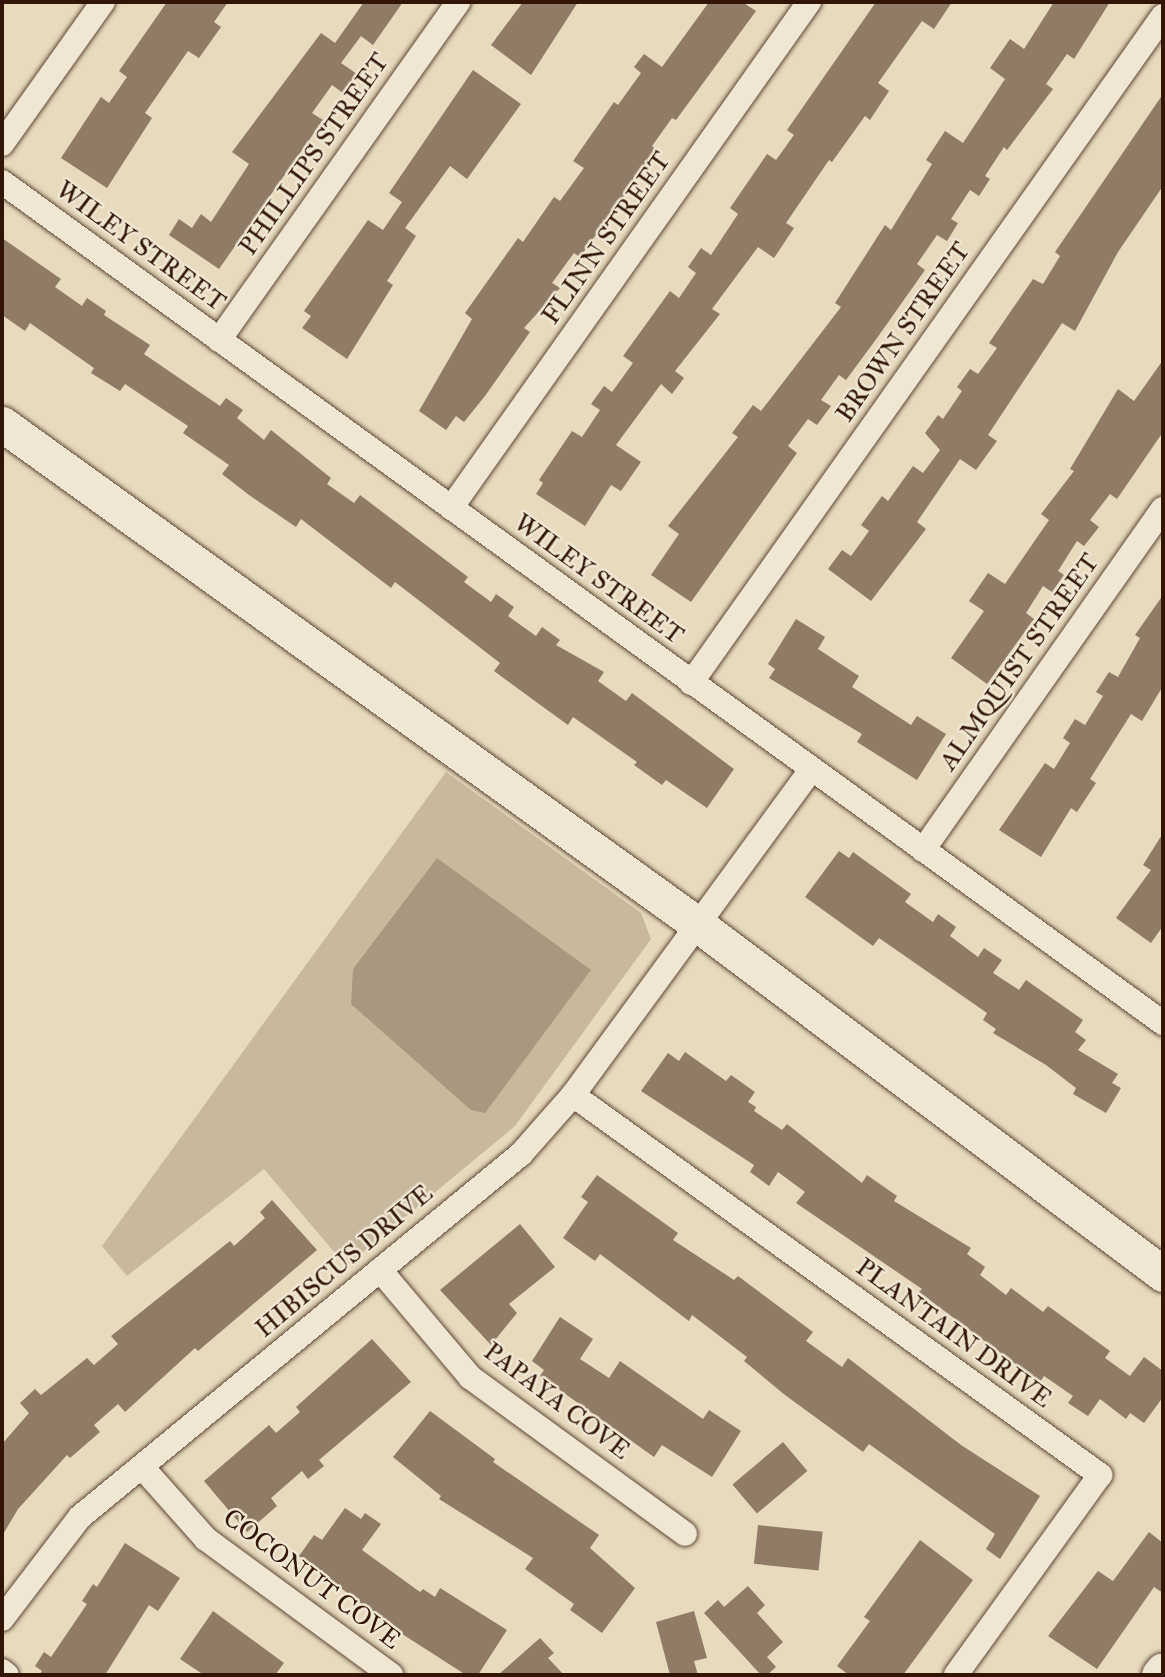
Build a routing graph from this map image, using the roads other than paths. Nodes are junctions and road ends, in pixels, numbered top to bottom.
1 (103, 2) edge
2 (458, 2) edge
3 (809, 2) edge
4 (1163, 16) edge
5 (2, 144) edge
6 (2, 182) edge
7 (219, 340) junction
8 (2, 424) edge
9 (452, 508) junction
10 (1163, 509) edge
11 (691, 683) junction
12 (812, 769) junction
13 (923, 850) junction
14 (697, 924) junction
15 (1163, 1024) edge
16 (573, 1096) junction
17 (380, 1270) junction
18 (1163, 1275) edge
19 (142, 1467) junction
20 (685, 1534) dead end
21 (2, 1619) edge
22 (1163, 1670) edge
23 (2, 1671) edge
24 (7, 1675) edge
25 (391, 1675) edge
26 (956, 1675) edge
27 (1159, 1675) edge

1 - 5 street
2 - 7 street, PHILLIPS STREET
3 - 9 street, FLINN STREET
4 - 11 street, BROWN STREET
6 - 7 street, WILEY STREET
7 - 9 street, WILEY STREET
8 - 14 main road
9 - 11 street, WILEY STREET
10 - 13 street, ALMQUIST STREET
11 - 12 street, WILEY STREET
12 - 13 street, WILEY STREET
12 - 14 street, HIBISCUS DRIVE
13 - 15 street, WILEY STREET
14 - 16 street, HIBISCUS DRIVE
14 - 18 main road
16 - 17 street, HIBISCUS DRIVE
16 - 26 street, PLANTAIN DRIVE
17 - 19 street, HIBISCUS DRIVE
17 - 20 street, PAPAYA COVE
19 - 21 street, HIBISCUS DRIVE
19 - 25 street, COCONUT COVE
22 - 27 main road
23 - 24 street

